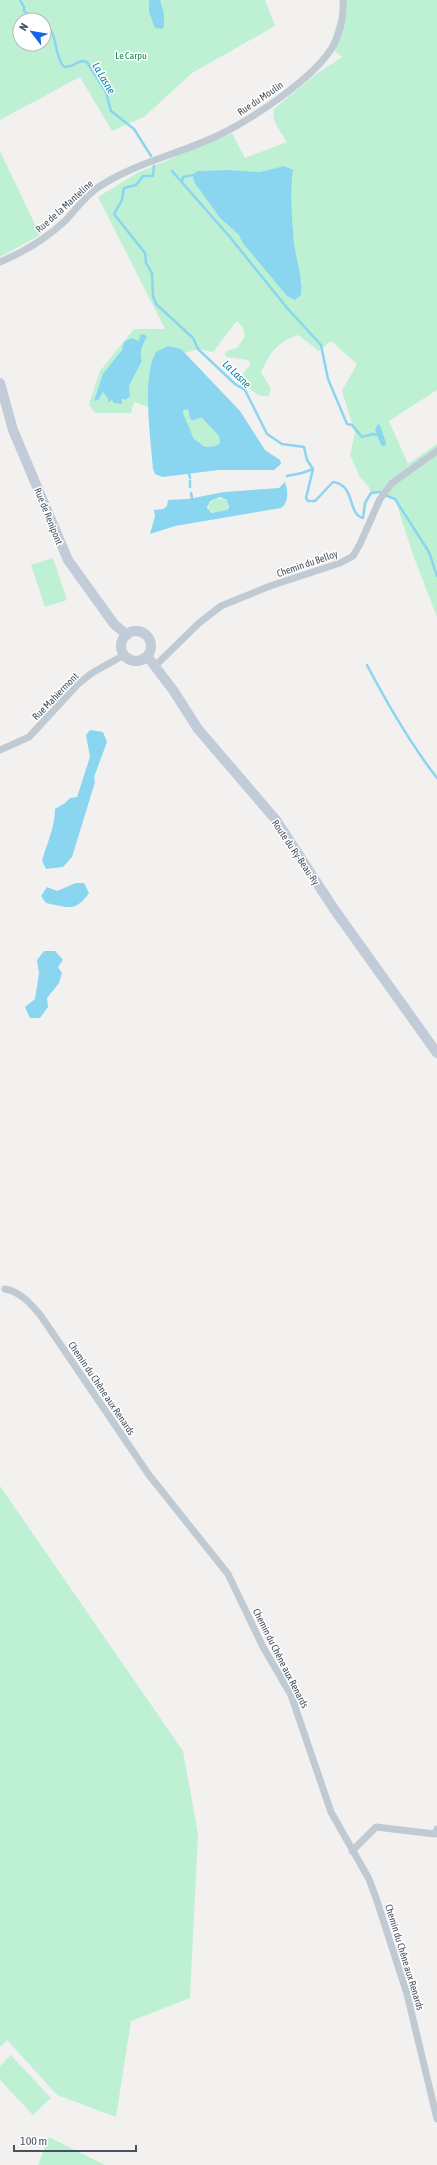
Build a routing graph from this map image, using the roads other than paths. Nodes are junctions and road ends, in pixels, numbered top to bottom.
1 (343, 0) edge
2 (141, 164) joint
3 (0, 262) edge
4 (0, 383) edge
5 (437, 451) edge
6 (127, 635) junction
7 (124, 655) junction
8 (147, 656) junction
9 (155, 666) junction
10 (0, 750) edge
11 (437, 1054) edge
12 (5, 1289) dead end
13 (436, 1832) edge
14 (352, 1850) junction
15 (437, 2119) edge

1 - 2 street, Rue du Moulin
2 - 3 street, Rue de la Manteline
4 - 6 street, Rue de Renipont
5 - 9 street, Chemin du Belloy
6 - 7 street
6 - 8 street
7 - 8 street
7 - 10 street, Rue Mahiermont
8 - 9 street, Route du Ry-Beau-Ry
9 - 11 street, Route du Ry-Beau-Ry
12 - 14 street, Chemin du Chêne aux Renards
13 - 14 street
14 - 15 street, Chemin du Chêne aux Renards

